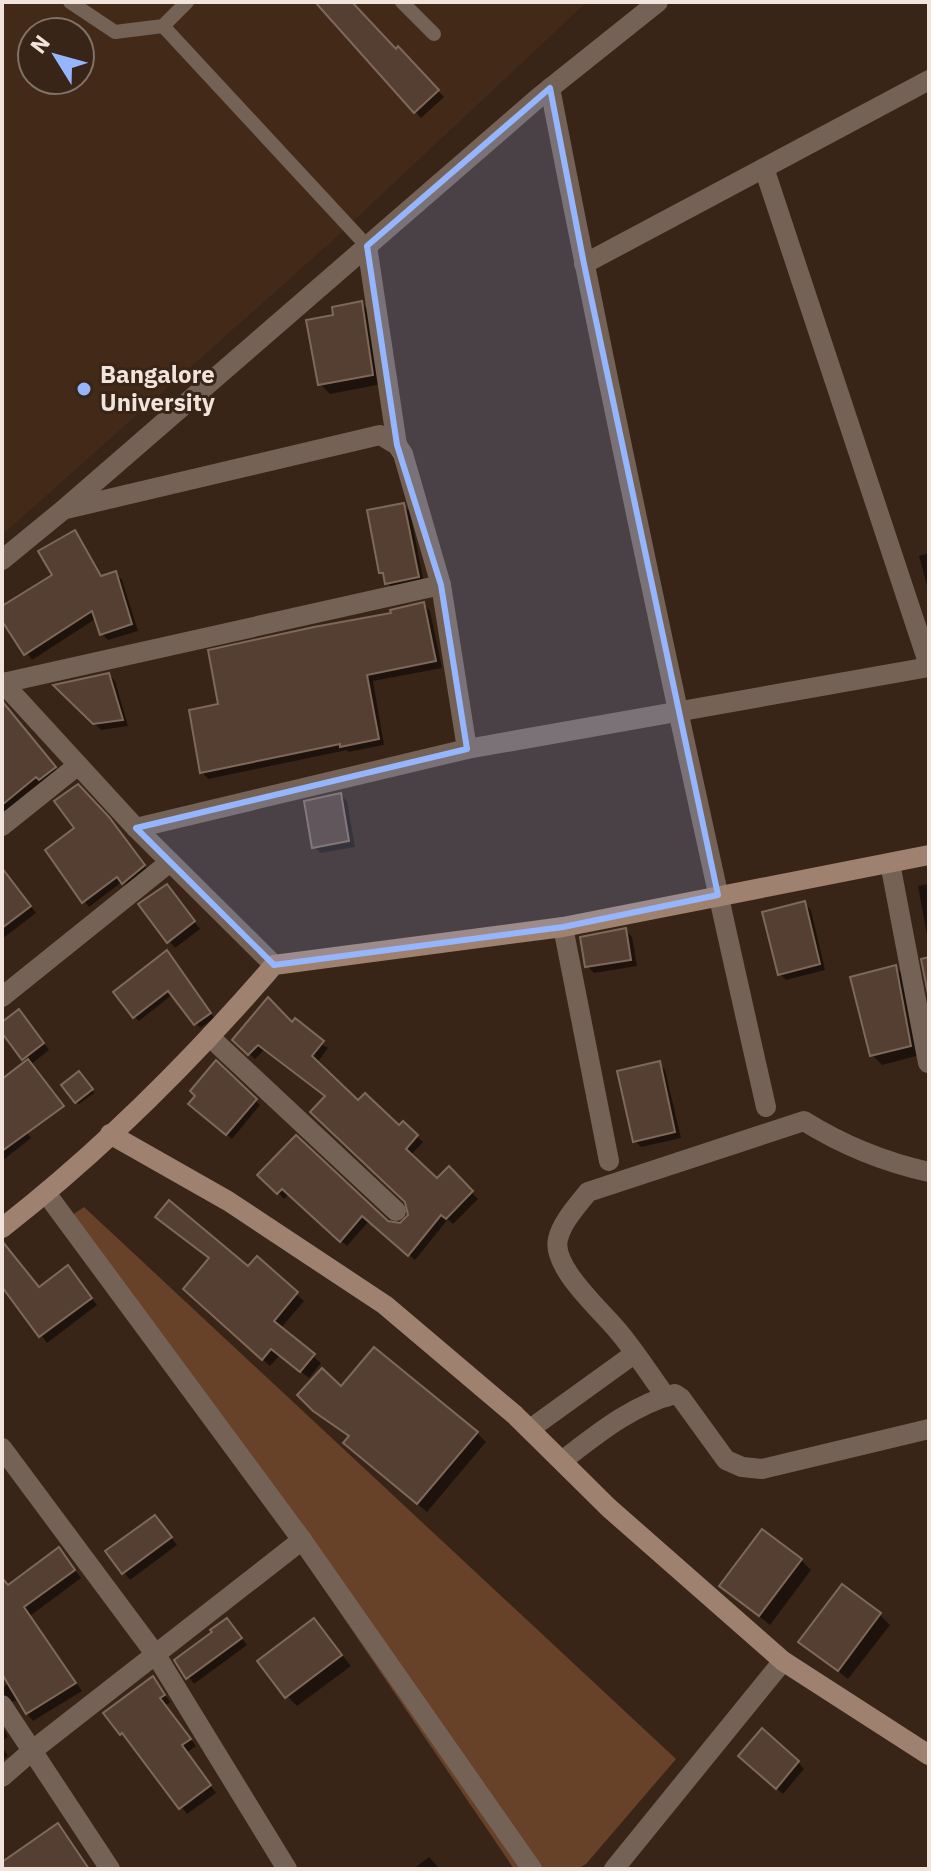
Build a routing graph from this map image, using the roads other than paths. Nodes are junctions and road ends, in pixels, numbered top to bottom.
1 (70, 2) edge
2 (187, 2) edge
3 (402, 2) edge
4 (658, 2) edge
5 (163, 26) junction
6 (434, 34) dead end
7 (929, 80) edge
8 (550, 88) junction
9 (764, 168) junction
10 (367, 246) junction
11 (584, 264) junction
12 (397, 445) junction
13 (63, 510) junction
14 (2, 560) edge
15 (441, 585) junction
16 (929, 666) edge
17 (3, 682) edge
18 (680, 711) junction
19 (467, 749) junction
20 (77, 766) junction
21 (2, 826) edge
22 (136, 828) junction
23 (929, 855) edge
24 (170, 862) junction
25 (890, 863) junction
26 (718, 895) junction
27 (563, 927) junction
28 (274, 965) junction
29 (2, 997) edge
30 (211, 1038) junction
31 (928, 1063) edge
32 (766, 1107) dead end
33 (110, 1134) junction
34 (609, 1161) dead end
35 (929, 1172) edge
36 (46, 1193) junction
37 (396, 1211) dead end
38 (2, 1228) edge
39 (634, 1354) junction
40 (666, 1397) junction
41 (530, 1429) junction
42 (929, 1429) edge
43 (2, 1448) edge
44 (562, 1461) junction
45 (302, 1540) junction
46 (156, 1655) junction
47 (783, 1661) junction
48 (2, 1705) edge
49 (33, 1750) junction
50 (929, 1755) edge
51 (2, 1777) edge
52 (110, 1869) edge
53 (287, 1869) edge
54 (532, 1869) edge
55 (614, 1869) edge

1 - 5 lane
2 - 5 lane
3 - 6 lane
4 - 8 street
5 - 10 lane
7 - 9 street
8 - 10 street
8 - 11 street
9 - 11 street
9 - 16 street
10 - 12 street
10 - 13 street
11 - 18 street
12 - 13 street
12 - 15 street
13 - 14 street
15 - 17 street
15 - 19 street
16 - 18 street
17 - 20 street
18 - 19 street
18 - 26 street
19 - 22 street
20 - 21 street
20 - 22 street
22 - 24 street
23 - 25 street
24 - 28 street
24 - 29 street
25 - 26 street
25 - 31 street
26 - 27 street
26 - 32 street
27 - 28 street
27 - 34 street
28 - 30 street
30 - 33 street
30 - 37 street
33 - 36 street
33 - 41 street
35 - 39 street
36 - 38 street
36 - 45 street
39 - 40 street
39 - 41 street
40 - 42 street
40 - 44 street
41 - 44 street
43 - 46 street
44 - 47 street
45 - 46 street
45 - 54 street
46 - 49 street
46 - 53 street
47 - 50 street
47 - 55 street
48 - 49 street
49 - 51 street
49 - 52 street

